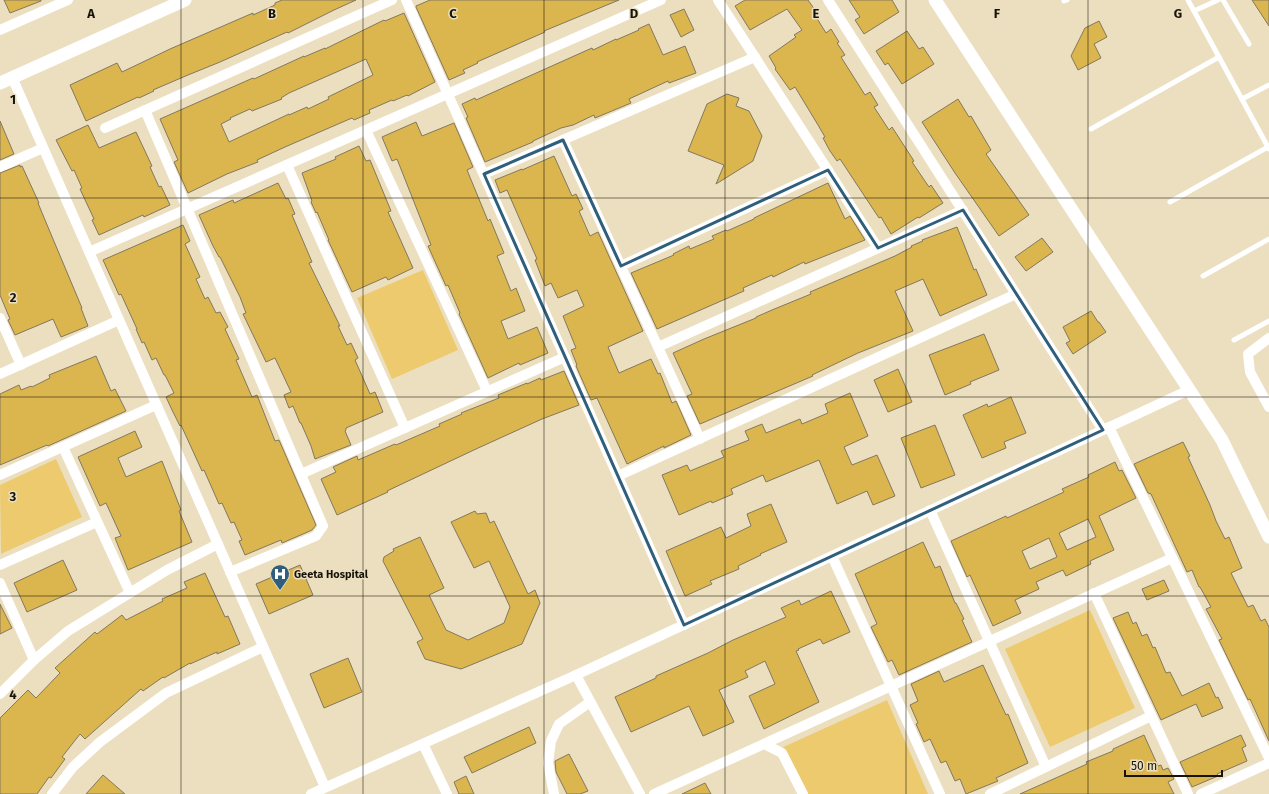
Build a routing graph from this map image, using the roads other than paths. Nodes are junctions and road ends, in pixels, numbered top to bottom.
1 (68, 0) edge
2 (185, 0) edge
3 (392, 0) edge
4 (406, 0) edge
5 (661, 0) edge
6 (718, 0) edge
7 (828, 0) edge
8 (935, 0) edge
9 (1188, 0) edge
10 (1218, 0) edge
11 (1223, 0) edge
12 (1194, 11) junction
13 (0, 30) edge
14 (1249, 44) dead end
15 (755, 57) junction
16 (1219, 57) junction
17 (6, 80) edge
18 (1269, 85) edge
19 (448, 94) junction
20 (1242, 99) junction
21 (145, 110) junction
22 (105, 128) dead end
23 (1091, 129) dead end
24 (366, 130) junction
25 (563, 140) junction
26 (43, 148) junction
27 (1268, 148) edge
28 (287, 165) junction
29 (0, 167) edge
30 (828, 170) junction
31 (484, 174) junction
32 (1170, 202) dead end
33 (187, 208) junction
34 (963, 210) junction
35 (1269, 239) edge
36 (878, 248) junction
37 (89, 252) junction
38 (621, 266) junction
39 (1203, 276) dead end
40 (1016, 294) junction
41 (0, 318) edge
42 (119, 320) junction
43 (1269, 321) edge
44 (1269, 338) edge
45 (1234, 340) dead end
46 (658, 347) junction
47 (565, 357) junction
48 (21, 365) junction
49 (0, 374) edge
50 (1189, 390) junction
51 (487, 391) junction
52 (156, 405) junction
53 (1269, 407) edge
54 (405, 428) junction
55 (1106, 428) junction
56 (700, 439) junction
57 (64, 447) junction
58 (301, 474) junction
59 (0, 475) edge
60 (618, 476) junction
61 (930, 510) junction
62 (98, 522) junction
63 (1269, 537) edge
64 (218, 544) junction
65 (832, 556) junction
66 (1172, 558) junction
67 (0, 565) edge
68 (230, 572) junction
69 (0, 583) edge
70 (130, 593) junction
71 (1094, 594) junction
72 (684, 625) junction
73 (989, 641) junction
74 (263, 647) junction
75 (34, 660) junction
76 (576, 675) junction
77 (891, 686) junction
78 (0, 694) edge
79 (590, 702) junction
80 (1151, 716) junction
81 (423, 744) junction
82 (764, 744) junction
83 (1269, 758) edge
84 (1269, 763) edge
85 (1046, 767) junction
86 (325, 787) junction
87 (52, 794) edge
88 (311, 794) edge
89 (448, 794) edge
90 (554, 794) edge
91 (640, 794) edge
92 (654, 794) edge
93 (803, 794) edge
94 (940, 794) edge
95 (990, 794) edge
96 (1188, 794) edge
97 (1200, 794) edge

1 - 13 street
2 - 17 street
3 - 21 street
4 - 19 street
5 - 19 street
6 - 15 street
7 - 34 street
8 - 50 street
9 - 12 lane
10 - 12 lane
11 - 14 lane
12 - 16 lane
15 - 25 street
15 - 30 street
16 - 20 lane
16 - 23 lane
17 - 26 street
18 - 20 lane
19 - 24 street
19 - 31 street
20 - 27 lane
21 - 22 street
21 - 33 street
24 - 28 street
24 - 51 street
25 - 31 street
25 - 38 street
26 - 29 street
26 - 37 street
27 - 32 lane
28 - 33 street
28 - 54 street
30 - 36 street
30 - 38 street
31 - 47 street
33 - 37 street
33 - 58 street
34 - 36 street
34 - 40 street
35 - 39 lane
36 - 46 street
37 - 42 street
38 - 46 street
40 - 55 street
40 - 56 street
41 - 48 street
42 - 48 street
42 - 52 street
43 - 45 lane
44 - 53 street
46 - 56 street
47 - 51 street
47 - 60 street
48 - 49 street
50 - 55 street
50 - 63 street
51 - 54 street
52 - 57 street
52 - 64 street
54 - 58 street
55 - 61 street
55 - 66 street
56 - 60 street
57 - 59 street
57 - 62 street
58 - 68 street
60 - 72 street
61 - 65 street
61 - 73 street
62 - 67 street
62 - 70 street
64 - 68 street
64 - 70 street
65 - 72 street
65 - 77 street
66 - 71 street
66 - 83 street
68 - 74 street
69 - 75 street
70 - 75 street
71 - 73 street
71 - 80 street
72 - 76 street
73 - 77 street
73 - 85 street
74 - 86 street
74 - 87 street
75 - 78 street
76 - 79 street
76 - 81 street
77 - 82 street
77 - 94 street
79 - 90 street
79 - 91 street
80 - 85 street
80 - 96 street
81 - 86 street
81 - 89 street
82 - 92 street
82 - 93 street
84 - 97 street
85 - 95 street
86 - 88 street

